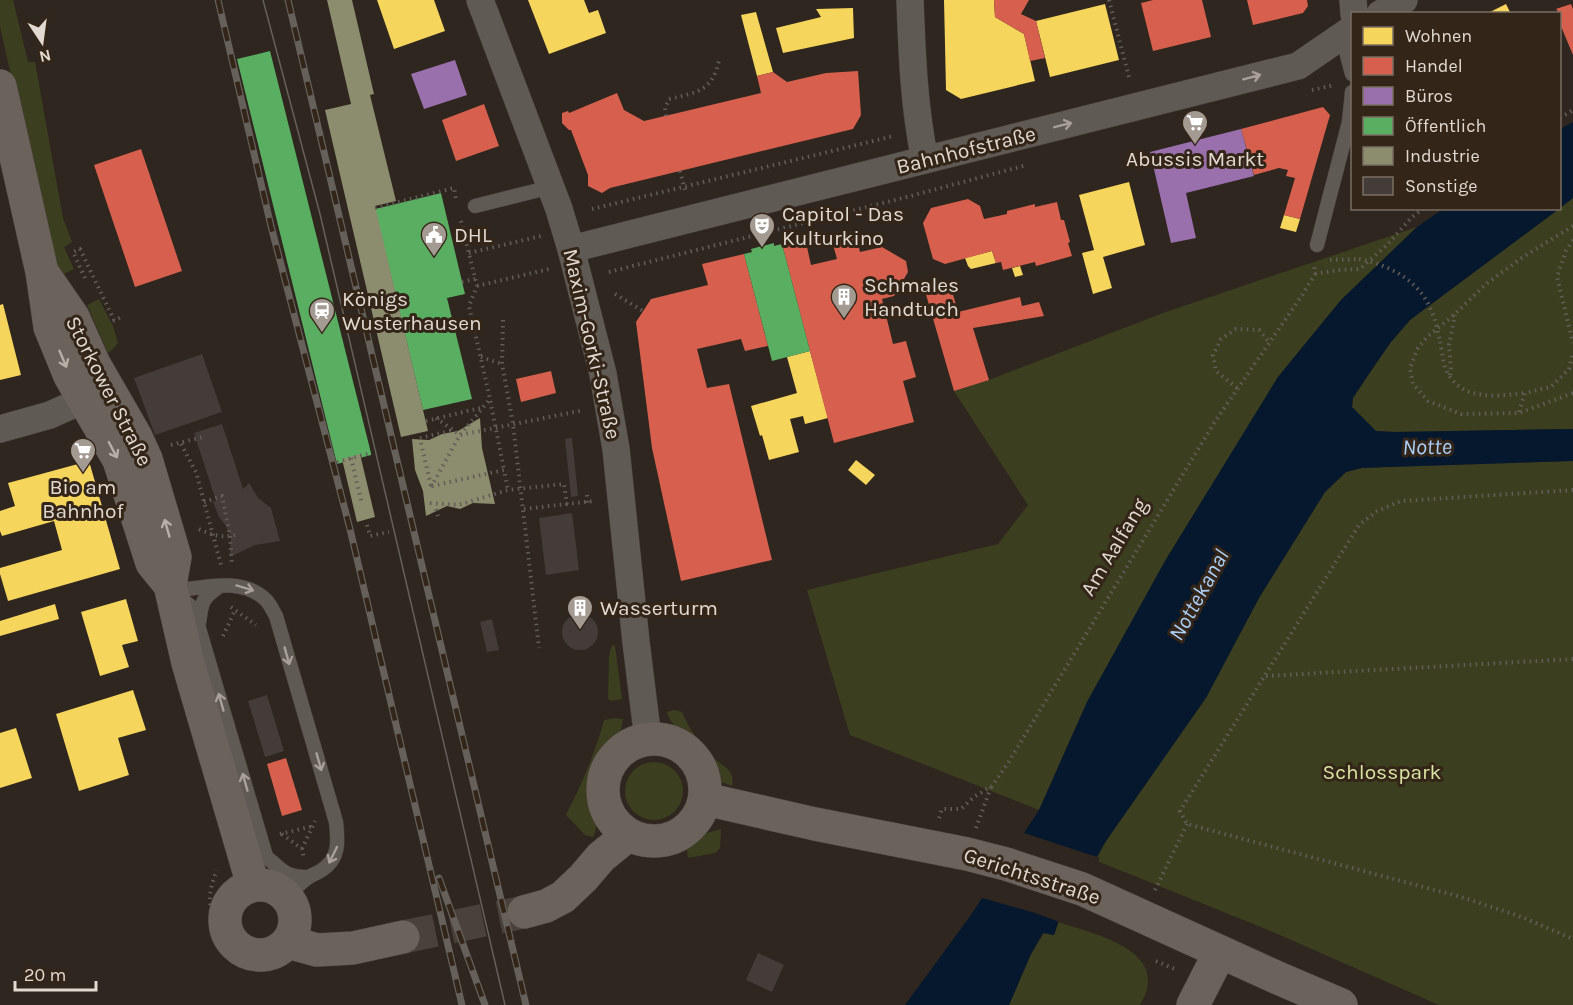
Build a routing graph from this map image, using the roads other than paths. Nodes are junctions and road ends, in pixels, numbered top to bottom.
1 (480, 0) edge
2 (910, 0) edge
3 (1404, 0) edge
4 (1383, 12) edge
5 (1350, 26) edge
6 (1351, 42) edge
7 (0, 86) edge
8 (1351, 107) edge
9 (925, 160) junction
10 (551, 187) junction
11 (475, 206) dead end
12 (1317, 245) dead end
13 (563, 258) junction
14 (94, 392) junction
15 (0, 429) edge
16 (220, 586) junction
17 (171, 588) junction
18 (199, 626) junction
19 (648, 739) junction
20 (705, 799) junction
21 (628, 835) junction
22 (255, 853) junction
23 (298, 887) junction
24 (524, 912) tunnel mouth
25 (403, 937) tunnel mouth
26 (288, 942) junction
27 (1220, 952) junction
28 (1193, 1005) edge
29 (1341, 1005) edge

1 - 10 street, Maxim-Gorki-Straße
2 - 9 street
3 - 4 street
5 - 6 lane
9 -> 5 street, Bahnhofstraße
7 - 14 main road, Storkower Straße
8 - 12 lane
9 - 13 street, Bahnhofstraße
10 - 11 lane
10 - 13 street, Maxim-Gorki-Straße
13 - 19 street, Maxim-Gorki-Straße
14 - 15 street
14 - 17 main road, Storkower Straße
16 - 17 lane
16 - 18 lane
16 -> 23 lane
17 - 18 lane
17 - 22 main road, Storkower Straße
22 -> 18 lane
19 - 20 main road
19 - 21 main road
20 - 21 main road
20 - 27 main road, Gerichtsstraße
21 - 24 main road
22 - 23 main road
22 - 26 main road
23 - 26 main road
25 - 26 main road
27 - 28 main road
27 - 29 main road, Gerichtsstraße

